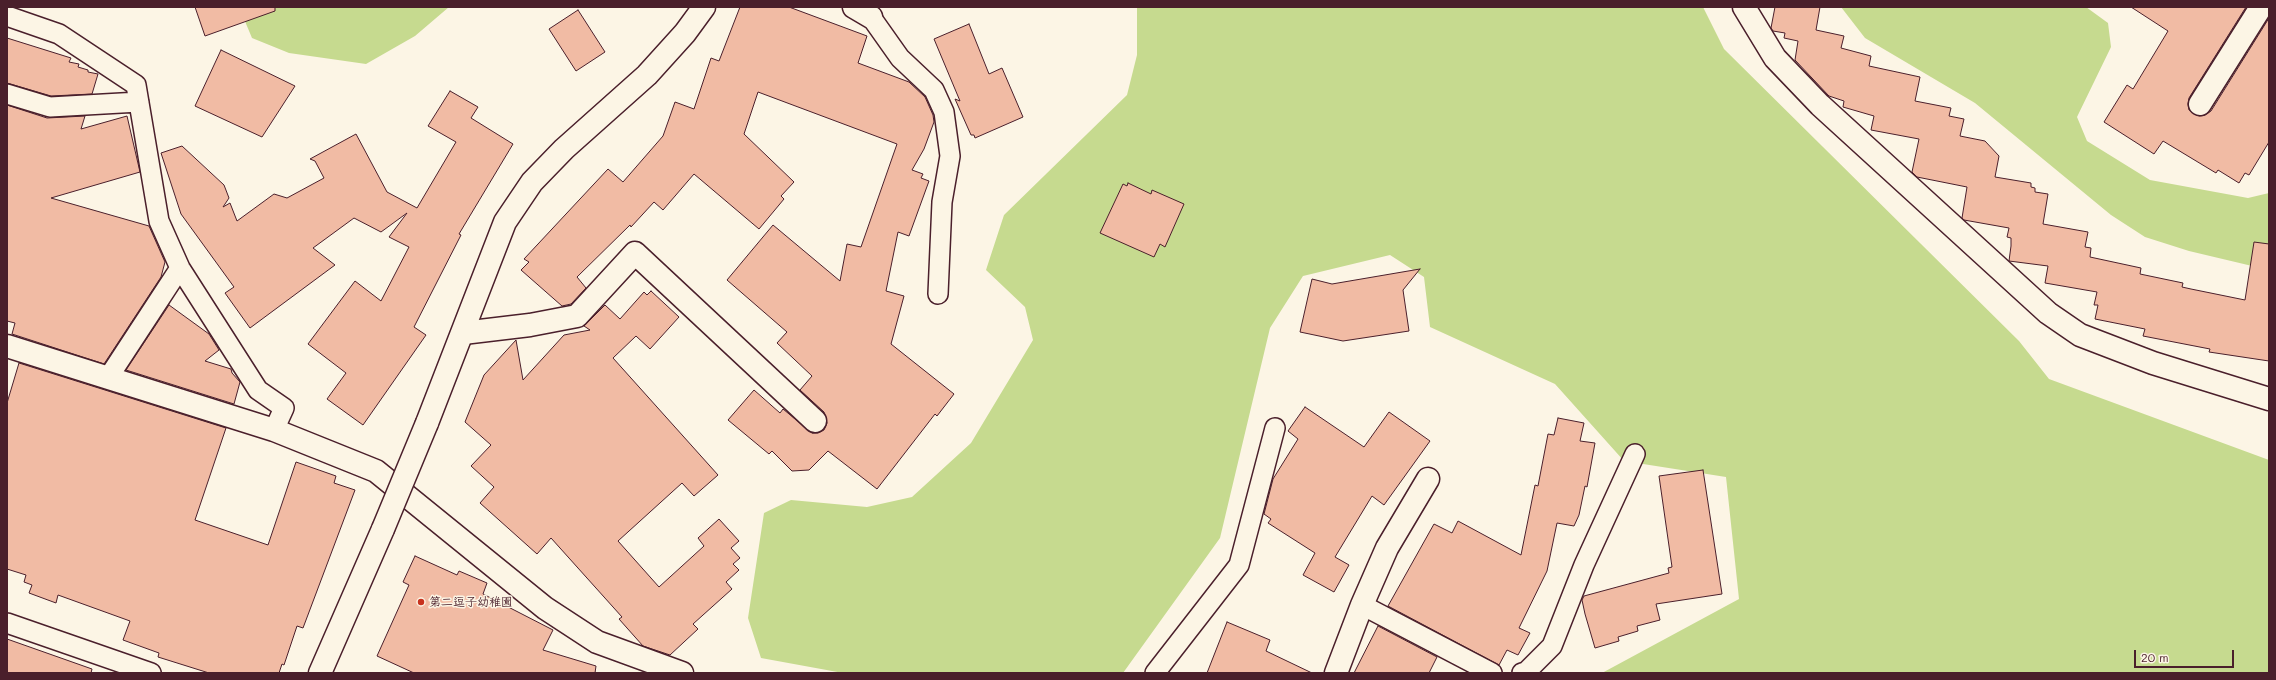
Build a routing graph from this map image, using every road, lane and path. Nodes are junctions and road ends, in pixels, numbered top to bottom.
1 (704, 7) edge
2 (1744, 7) edge
3 (2261, 7) edge
4 (862, 12) edge
5 (7, 16) edge
6 (7, 94) edge
7 (139, 102) junction
8 (2200, 104) dead end
9 (180, 268) junction
10 (938, 294) dead end
11 (463, 333) junction
12 (7, 346) edge
13 (108, 378) junction
14 (2269, 399) edge
15 (815, 421) dead end
16 (1274, 428) dead end
17 (274, 430) junction
18 (1635, 454) dead end
19 (1428, 479) dead end
20 (1362, 605) junction
21 (7, 623) edge
22 (152, 673) edge
23 (320, 673) edge
24 (682, 673) edge
25 (1155, 673) edge
26 (1336, 673) edge
27 (1492, 673) edge
28 (1522, 673) edge

1 - 11 street
2 - 14 street
3 - 8 street
4 - 10 lane
5 - 7 lane
6 - 7 lane
7 - 9 lane
9 - 13 lane
9 - 17 lane
11 - 15 street
11 - 23 street, bridge
12 - 13 street
13 - 17 street
16 - 25 lane
17 - 24 street
18 - 28 lane
19 - 20 street
20 - 26 street
20 - 27 lane
21 - 22 lane

